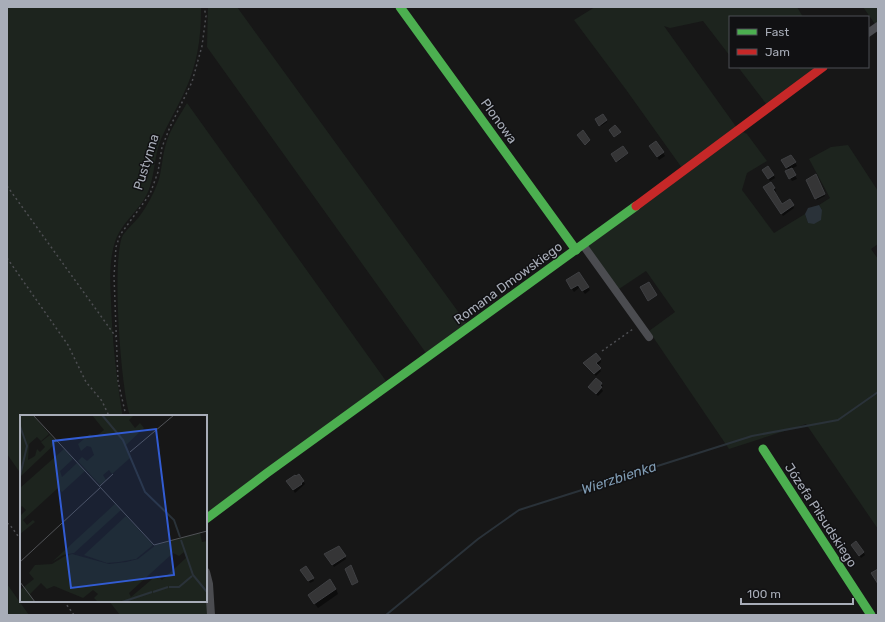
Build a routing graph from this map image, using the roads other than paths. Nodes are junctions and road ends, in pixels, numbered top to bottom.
1 (400, 7) edge
2 (878, 26) edge
3 (869, 32) edge
4 (822, 68) edge
5 (580, 248) junction
6 (649, 337) dead end
7 (763, 449) dead end
8 (207, 518) edge
9 (207, 576) edge
10 (211, 615) edge
11 (871, 615) edge

1 - 5 street, Plonowa
2 - 3 street
4 - 5 street, Romana Dmowskiego
5 - 6 street
5 - 8 street, Romana Dmowskiego
7 - 11 street, Józefa Piłsudskiego
9 - 10 street

